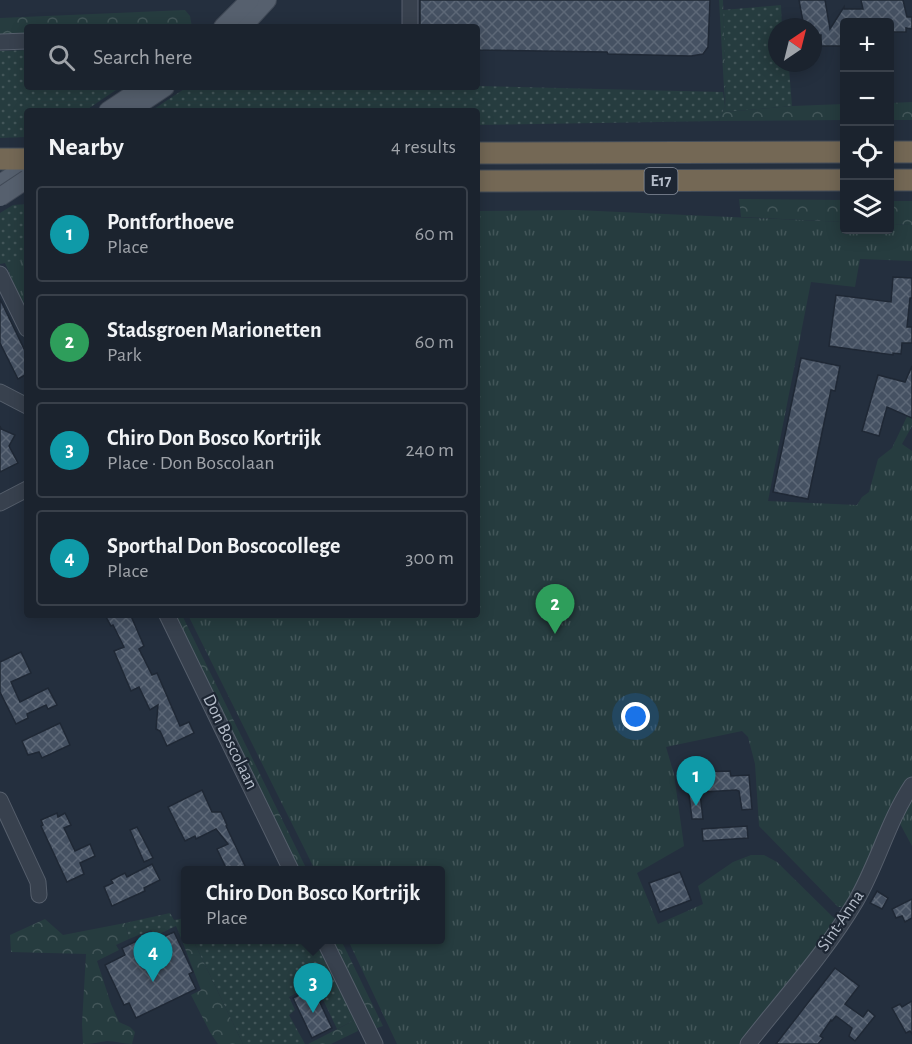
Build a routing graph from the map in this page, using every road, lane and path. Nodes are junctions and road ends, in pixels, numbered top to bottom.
1 (250, 0) edge
2 (267, 0) edge
3 (410, 0) edge
4 (242, 23) edge
5 (410, 24) edge
6 (24, 41) edge
7 (0, 42) edge
8 (140, 90) edge
9 (160, 90) edge
10 (112, 108) edge
11 (134, 108) edge
12 (840, 152) edge
13 (894, 152) edge
14 (912, 152) edge
15 (480, 153) edge
16 (0, 159) edge
17 (24, 159) edge
18 (24, 168) edge
19 (840, 180) edge
20 (894, 180) edge
21 (912, 180) edge
22 (24, 181) edge
23 (480, 181) edge
24 (0, 184) edge
25 (24, 188) edge
26 (0, 189) edge
27 (0, 197) edge
28 (0, 274) edge
29 (24, 323) edge
30 (0, 392) edge
31 (24, 404) edge
32 (24, 491) edge
33 (0, 503) edge
34 (168, 618) edge
35 (912, 784) edge
36 (0, 800) edge
37 (289, 866) edge
38 (39, 895) dead end
39 (326, 944) edge
40 (375, 1044) edge
41 (748, 1044) edge

1 - 4 main road
2 - 4 main road
3 - 5 street
6 - 7 street
8 - 10 main road
9 - 11 main road
12 - 15 highway, E17
13 - 14 highway
16 - 17 highway
18 - 24 main road
19 - 23 highway, E17
20 - 21 highway
22 - 27 main road, bridge
25 - 26 highway
28 - 29 street
30 - 31 street
32 - 33 street
34 - 37 street, Don Boscolaan
35 - 41 street, Sint-Anna
36 - 38 street
39 - 40 street

